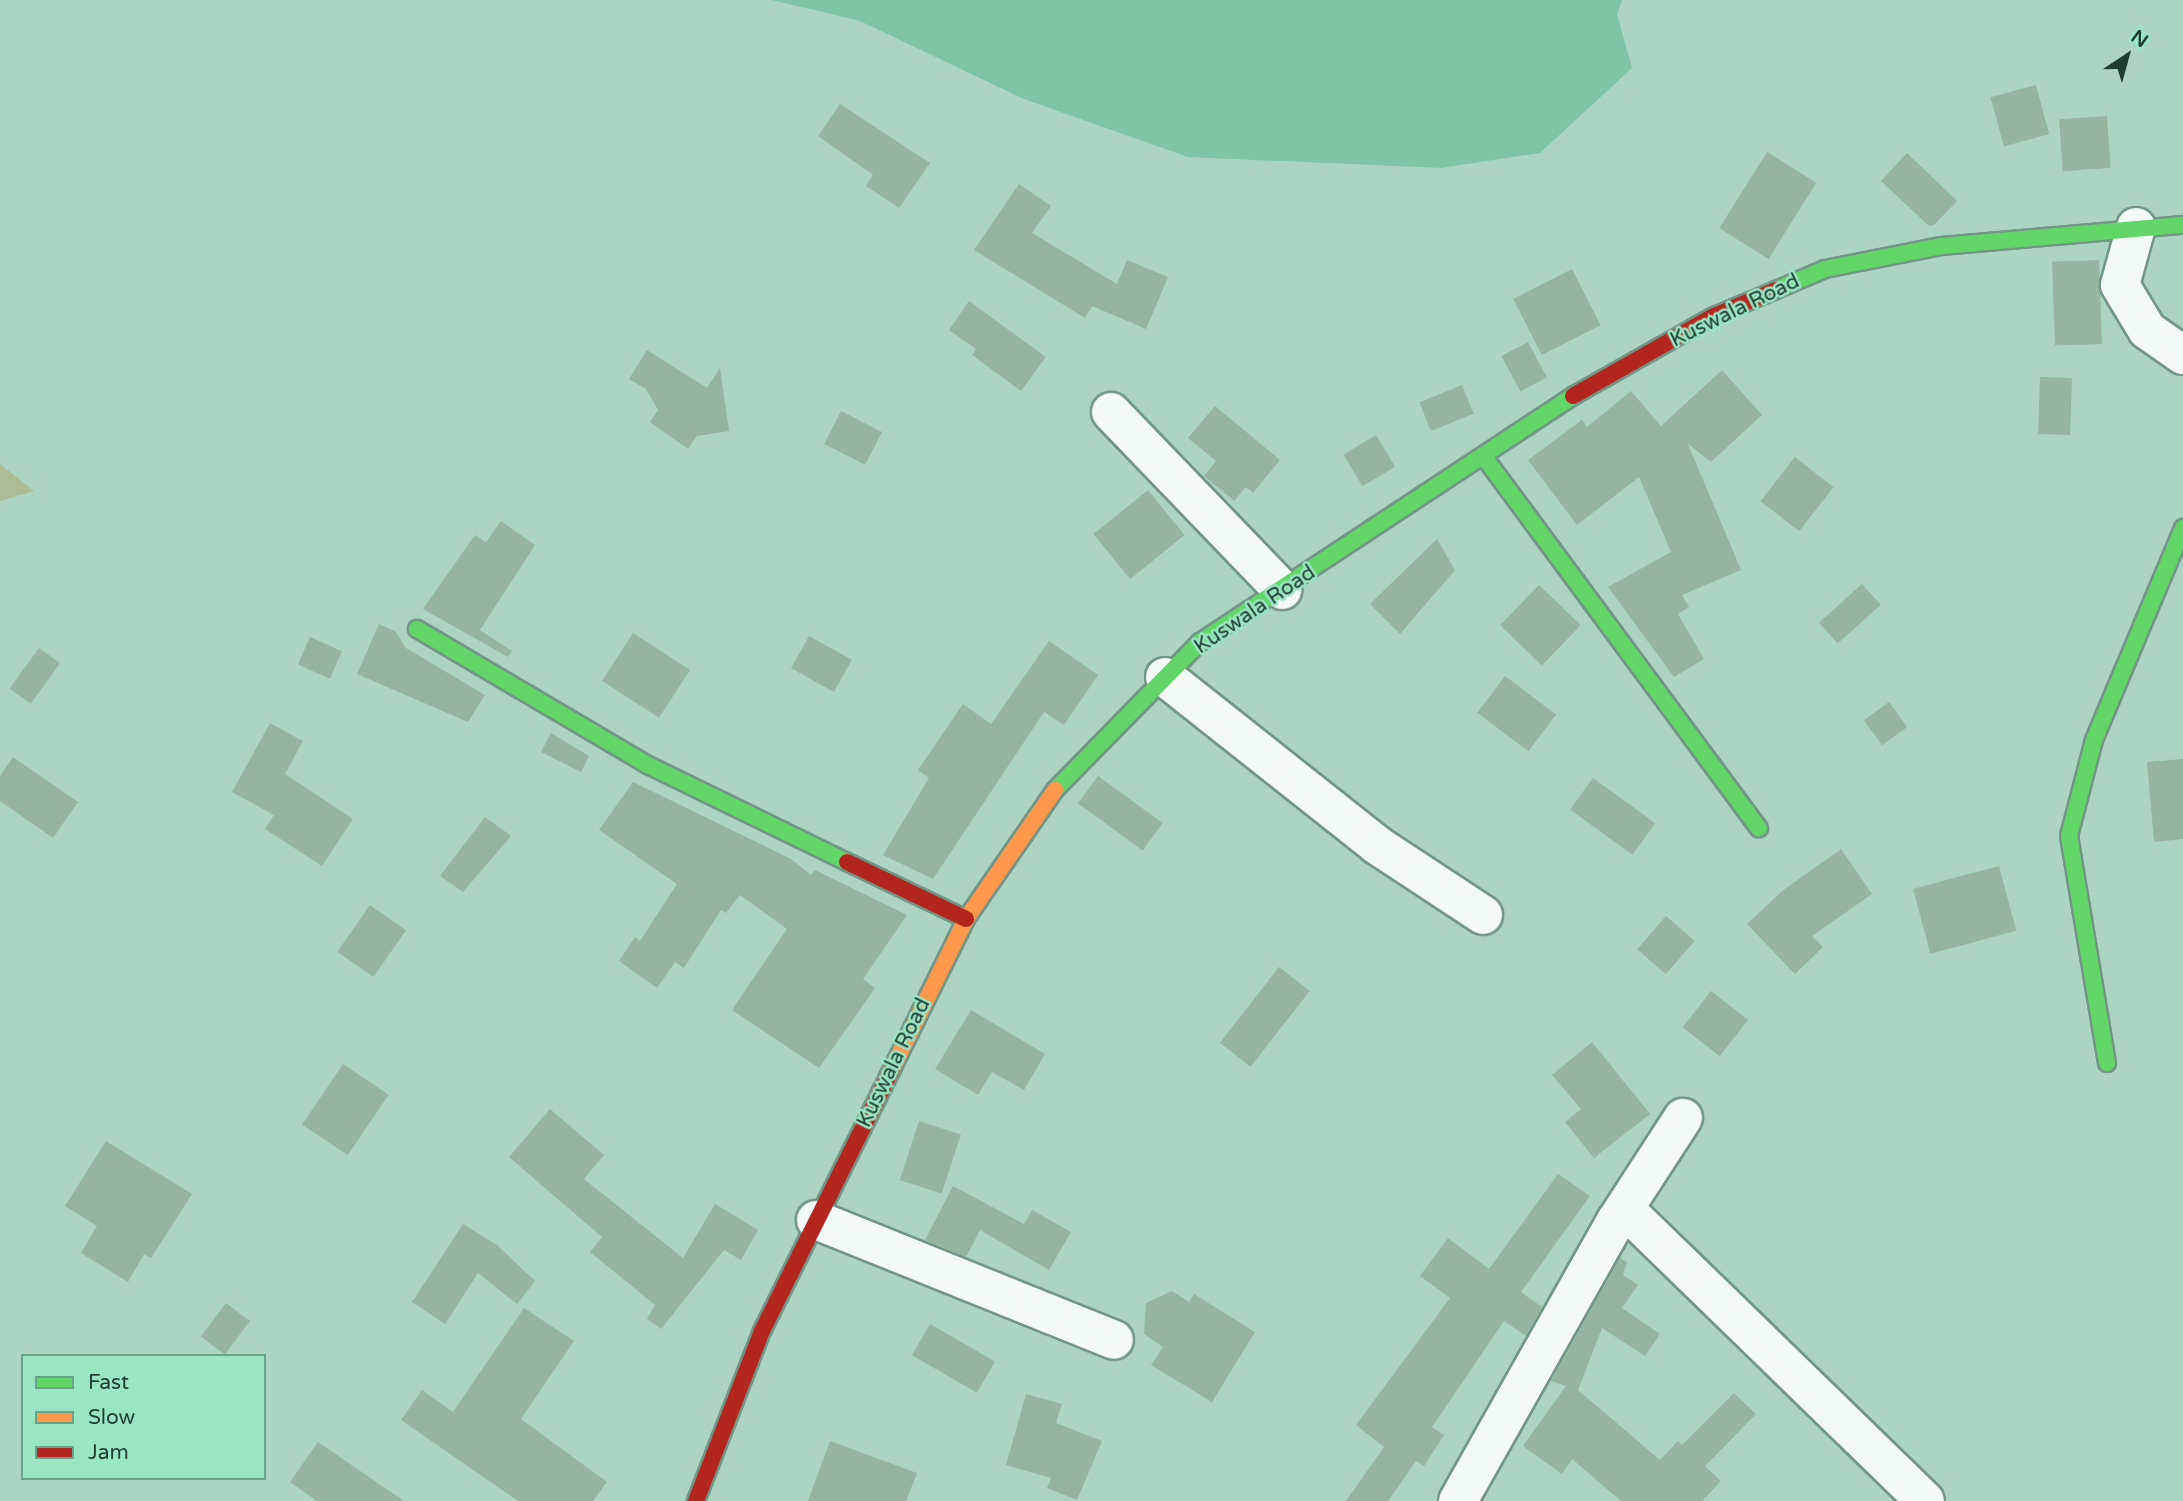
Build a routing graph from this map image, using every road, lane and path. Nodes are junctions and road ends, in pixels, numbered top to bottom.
1 (2183, 225) edge
2 (2136, 227) junction
3 (2183, 355) edge
4 (1111, 412) dead end
5 (1484, 457) junction
6 (2183, 528) edge
7 (1282, 590) junction
8 (417, 629) dead end
9 (1165, 677) junction
10 (1759, 828) dead end
11 (1483, 915) dead end
12 (966, 919) junction
13 (2107, 1063) dead end
14 (1684, 1118) dead end
15 (816, 1220) junction
16 (1616, 1221) junction
17 (1114, 1340) dead end
18 (696, 1501) edge
19 (1458, 1501) edge
20 (1925, 1501) edge

1 - 2 street, Kuswala Road
2 - 3 street
2 - 5 street, Kuswala Road
4 - 7 street
5 - 7 street, Kuswala Road
5 - 10 street
6 - 13 street
7 - 9 street, Kuswala Road
8 - 12 street
9 - 11 street
9 - 12 street, Kuswala Road
12 - 15 street, Kuswala Road
14 - 16 street
15 - 17 street
15 - 18 street, Kuswala Road
16 - 19 street
16 - 20 street

